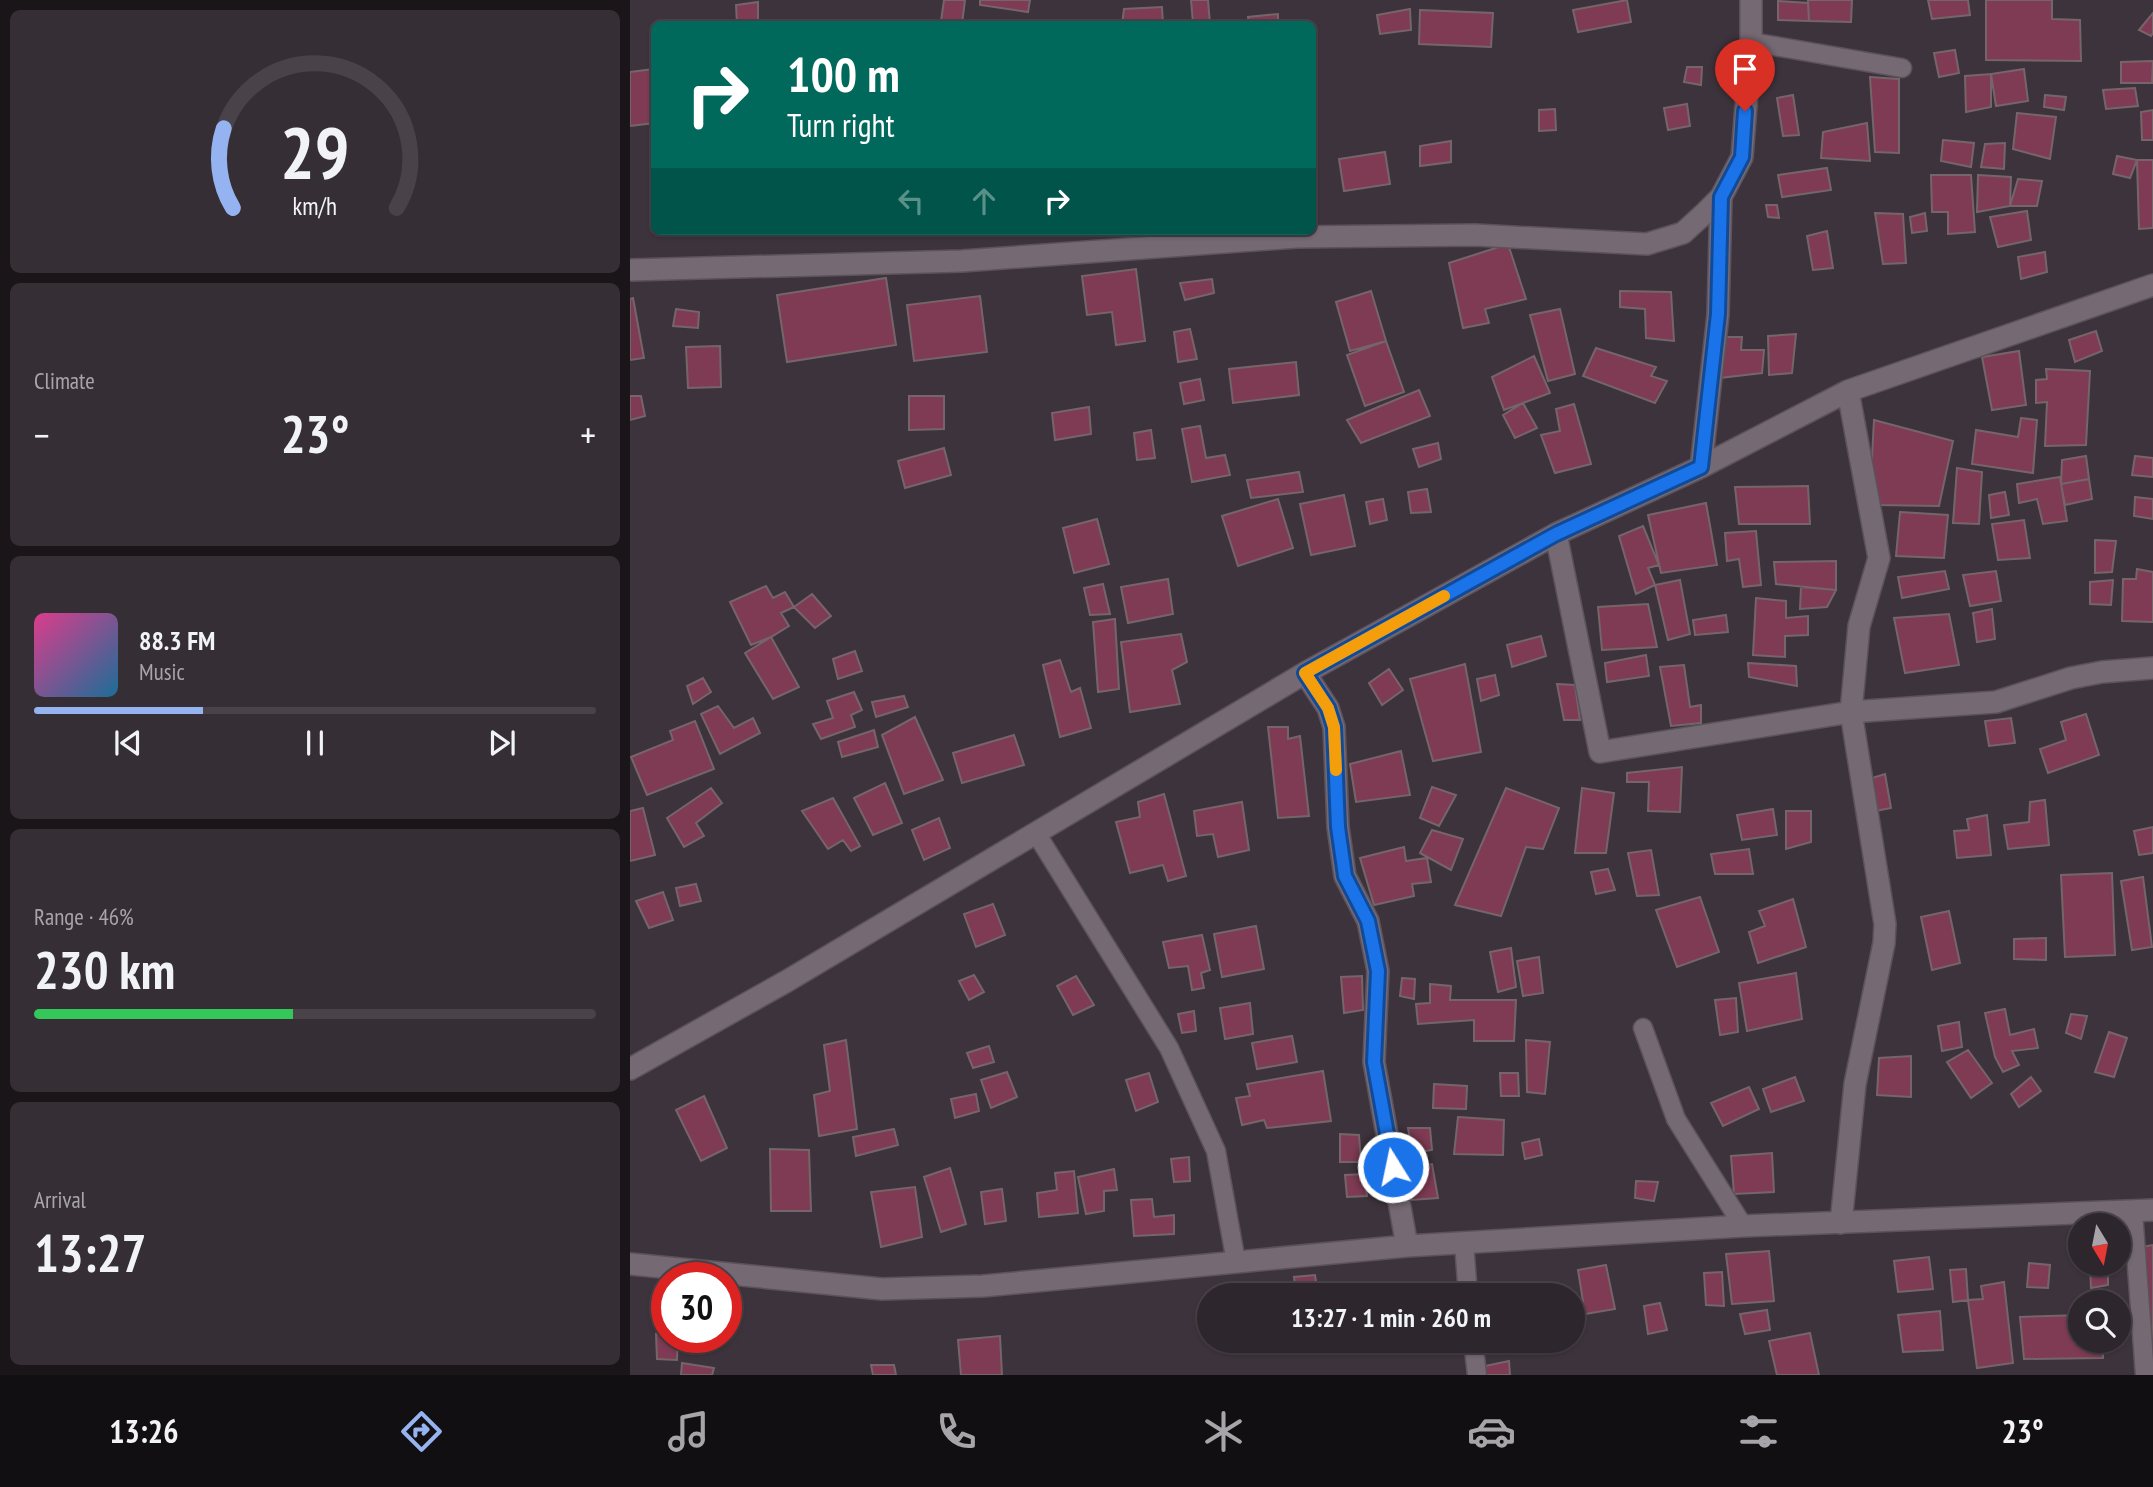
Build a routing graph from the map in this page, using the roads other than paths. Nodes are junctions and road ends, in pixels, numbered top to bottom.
1 (1751, 0) edge
2 (1751, 41) junction
3 (1902, 68) dead end
4 (1721, 197) junction
5 (630, 270) edge
6 (2153, 285) edge
7 (1849, 391) junction
8 (1701, 467) junction
9 (1556, 534) junction
10 (2153, 667) edge
11 (1305, 673) junction
12 (1851, 712) junction
13 (1036, 833) junction
14 (1643, 1028) dead end
15 (630, 1069) edge
16 (2143, 1211) edge
17 (1841, 1223) junction
18 (1743, 1226) junction
19 (1464, 1243) junction
20 (1407, 1246) junction
21 (1236, 1262) junction
22 (630, 1264) edge
23 (1467, 1283) edge
24 (1474, 1353) edge
25 (1477, 1375) edge
26 (2145, 1375) edge

1 - 2 street
2 - 3 lane
2 - 4 street
4 - 5 street
4 - 8 street
6 - 7 street
7 - 8 street
7 - 12 street
8 - 9 street
9 - 11 street
9 - 12 street
10 - 12 street
11 - 13 street
11 - 20 street
12 - 17 street
13 - 15 street
13 - 21 lane
14 - 18 lane
16 - 17 street
16 - 26 lane
17 - 18 street
18 - 19 street
19 - 20 street
19 - 23 lane
20 - 21 street
21 - 22 street
24 - 25 lane

